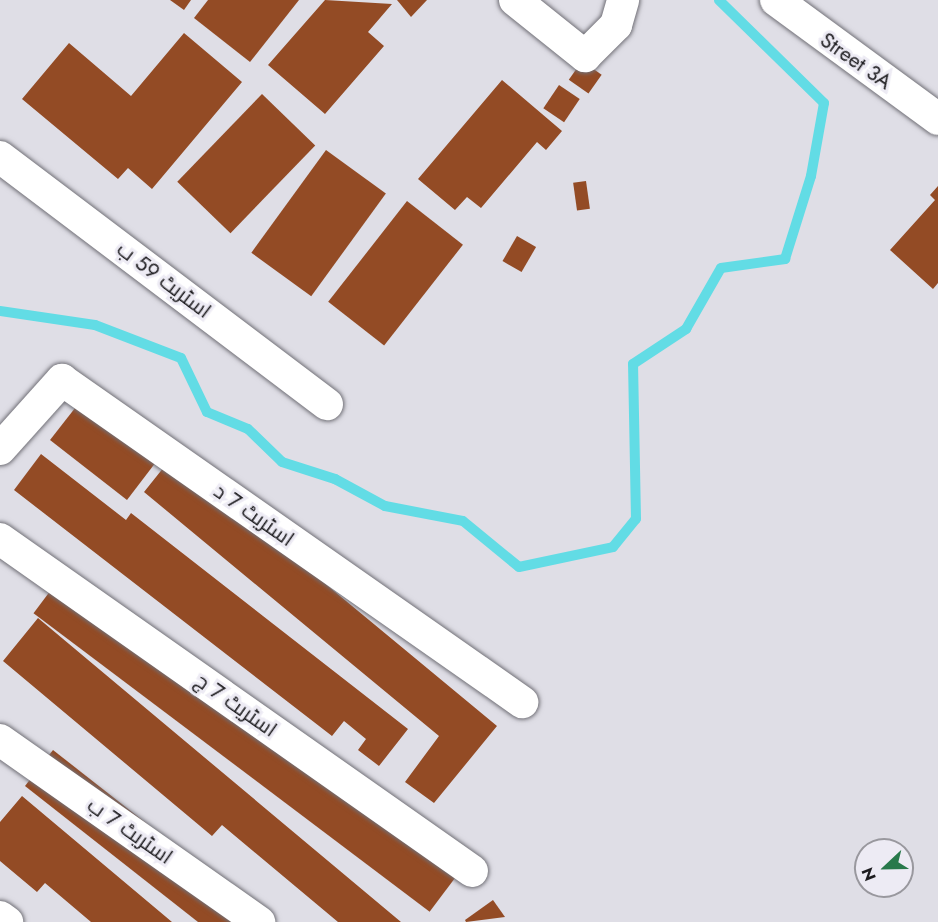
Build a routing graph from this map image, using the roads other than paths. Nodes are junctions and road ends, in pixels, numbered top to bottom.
1 (516, 0) edge
2 (623, 0) edge
3 (776, 0) edge
4 (938, 119) edge
5 (0, 157) edge
6 (327, 404) dead end
7 (0, 449) edge
8 (0, 539) edge
9 (522, 702) dead end
10 (0, 740) edge
11 (472, 871) dead end
12 (0, 917) edge
13 (7, 922) edge
14 (259, 922) edge

1 - 2 street
3 - 4 street, Street 3A
5 - 6 street, اسٹریٹ 59 ب
7 - 9 street, اسٹریٹ 7 د
8 - 11 street, اسٹریٹ 7 ج
10 - 14 street, اسٹریٹ 7 ب
12 - 13 street

